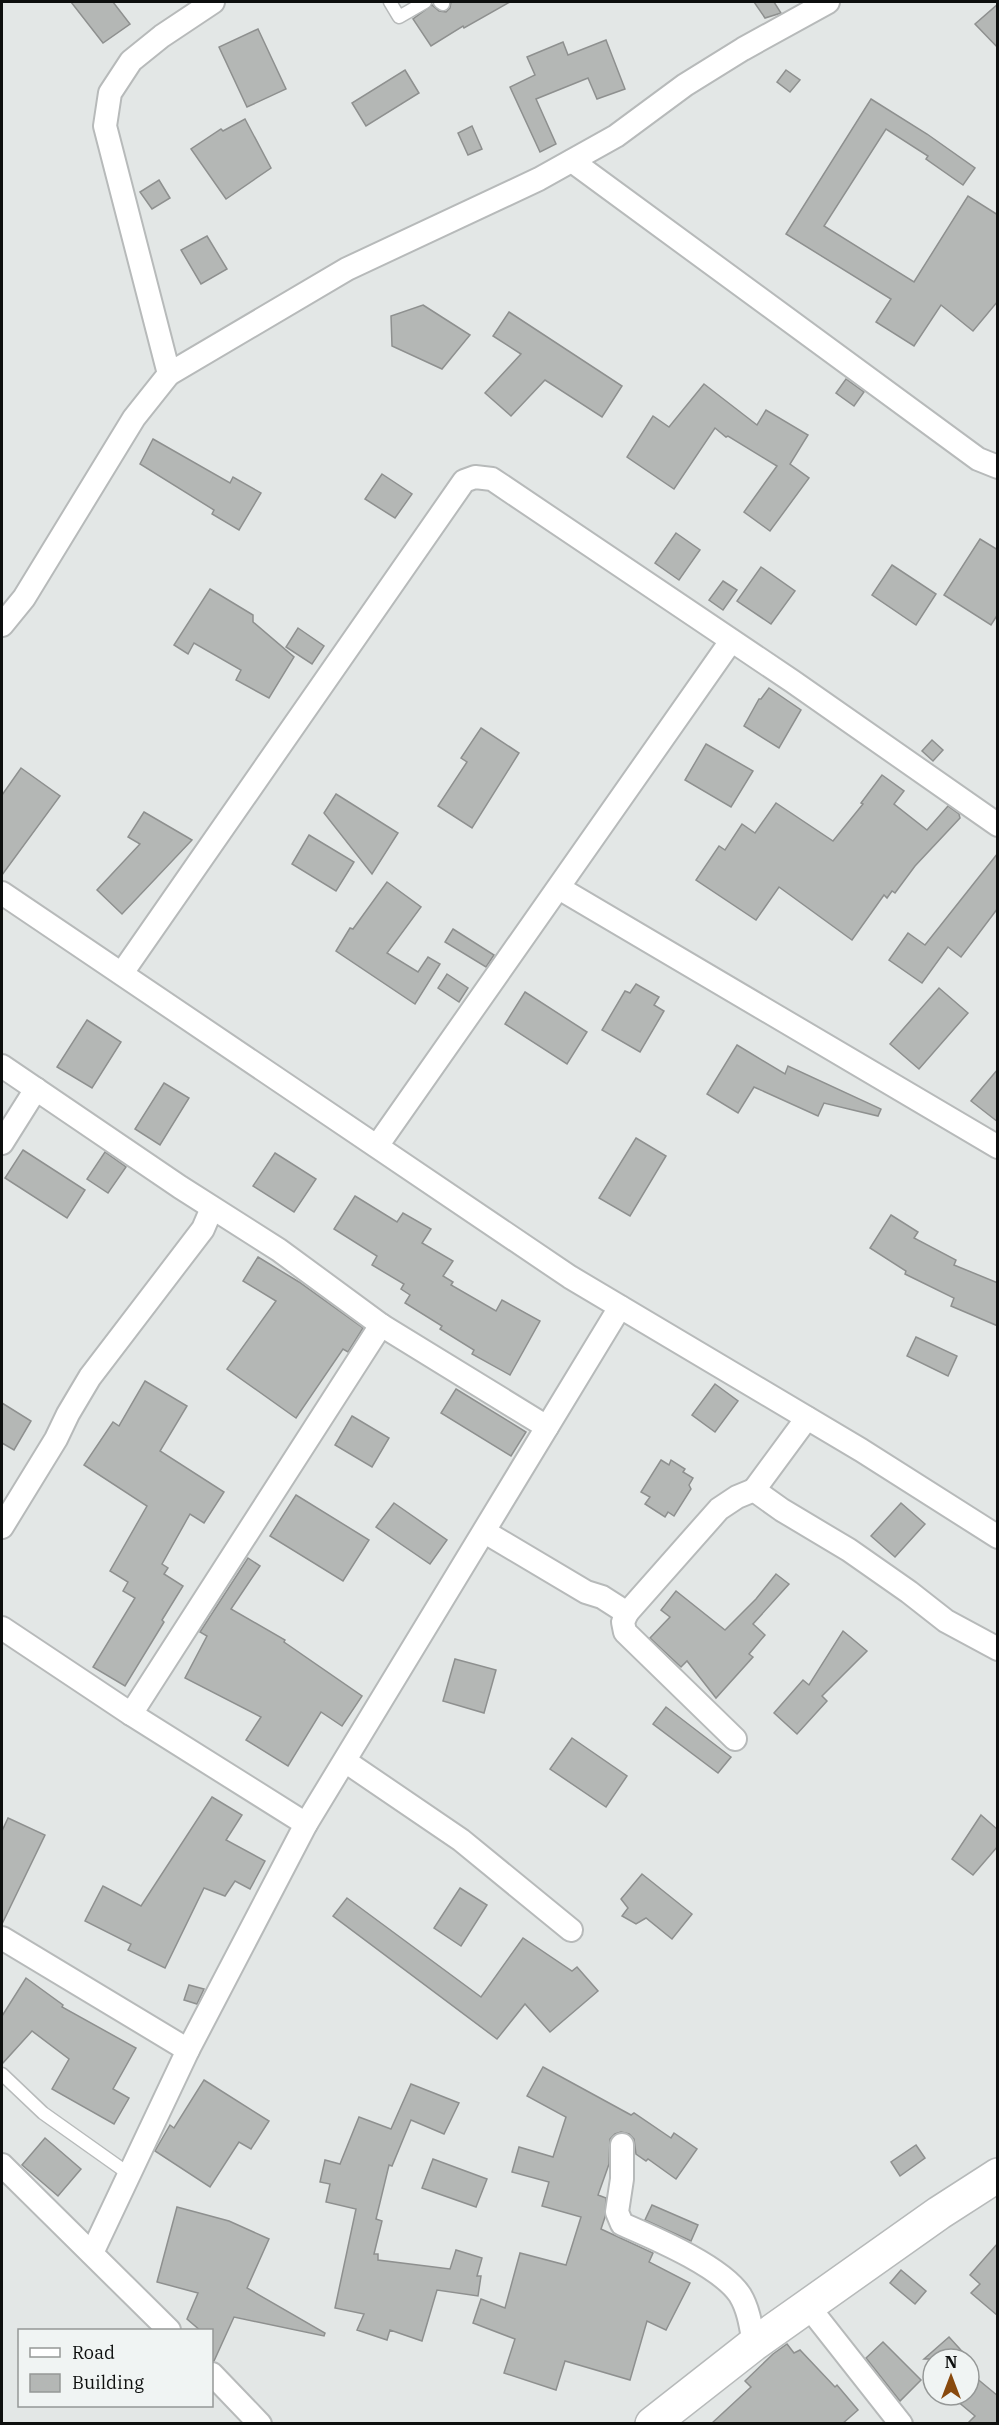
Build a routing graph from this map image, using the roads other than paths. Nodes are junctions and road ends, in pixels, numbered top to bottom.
1 (213, 2) edge
2 (390, 2) edge
3 (425, 2) edge
4 (828, 2) edge
5 (572, 161) junction
6 (169, 374) junction
7 (998, 467) edge
8 (2, 625) edge
9 (731, 641) junction
10 (998, 825) edge
11 (559, 888) junction
12 (2, 893) edge
13 (122, 973) junction
14 (2, 1066) edge
15 (36, 1089) junction
16 (2, 1143) edge
17 (377, 1146) junction
18 (998, 1147) edge
19 (212, 1208) junction
20 (620, 1307) junction
21 (381, 1325) junction
22 (807, 1418) junction
23 (548, 1427) junction
24 (754, 1490) junction
25 (2, 1527) edge
26 (485, 1532) junction
27 (998, 1537) edge
28 (627, 1613) junction
29 (2, 1628) edge
30 (998, 1649) edge
31 (131, 1714) junction
32 (735, 1739) dead end
33 (345, 1761) junction
34 (306, 1824) junction
35 (572, 1930) dead end
36 (2, 1938) edge
37 (188, 2050) junction
38 (2, 2074) edge
39 (622, 2145) dead end
40 (2, 2165) edge
41 (129, 2174) junction
42 (998, 2175) edge
43 (92, 2253) junction
44 (808, 2306) junction
45 (167, 2329) edge
46 (754, 2344) junction
47 (213, 2375) edge
48 (898, 2422) edge
49 (260, 2424) edge
50 (652, 2424) edge

1 - 6 street
2 - 3 lane
4 - 5 street
5 - 6 street
5 - 7 street
6 - 8 street
9 - 10 street
9 - 11 street
9 - 13 street
11 - 17 street
11 - 18 street
12 - 13 street
13 - 17 street
14 - 15 street
15 - 16 street
15 - 19 street
17 - 20 street
19 - 21 street
19 - 25 street
20 - 22 street
20 - 23 street
21 - 23 street
21 - 31 street
22 - 24 street
22 - 27 street
23 - 26 street
24 - 28 street
24 - 30 street
26 - 28 street
26 - 33 street
28 - 32 street
29 - 31 street
31 - 34 street
33 - 34 street
33 - 35 street
34 - 37 street
36 - 37 street
37 - 41 street
38 - 41 lane
39 - 46 street
40 - 43 street
41 - 43 street
42 - 44 street
43 - 45 street
44 - 46 street
44 - 48 street
46 - 50 street
47 - 49 street

